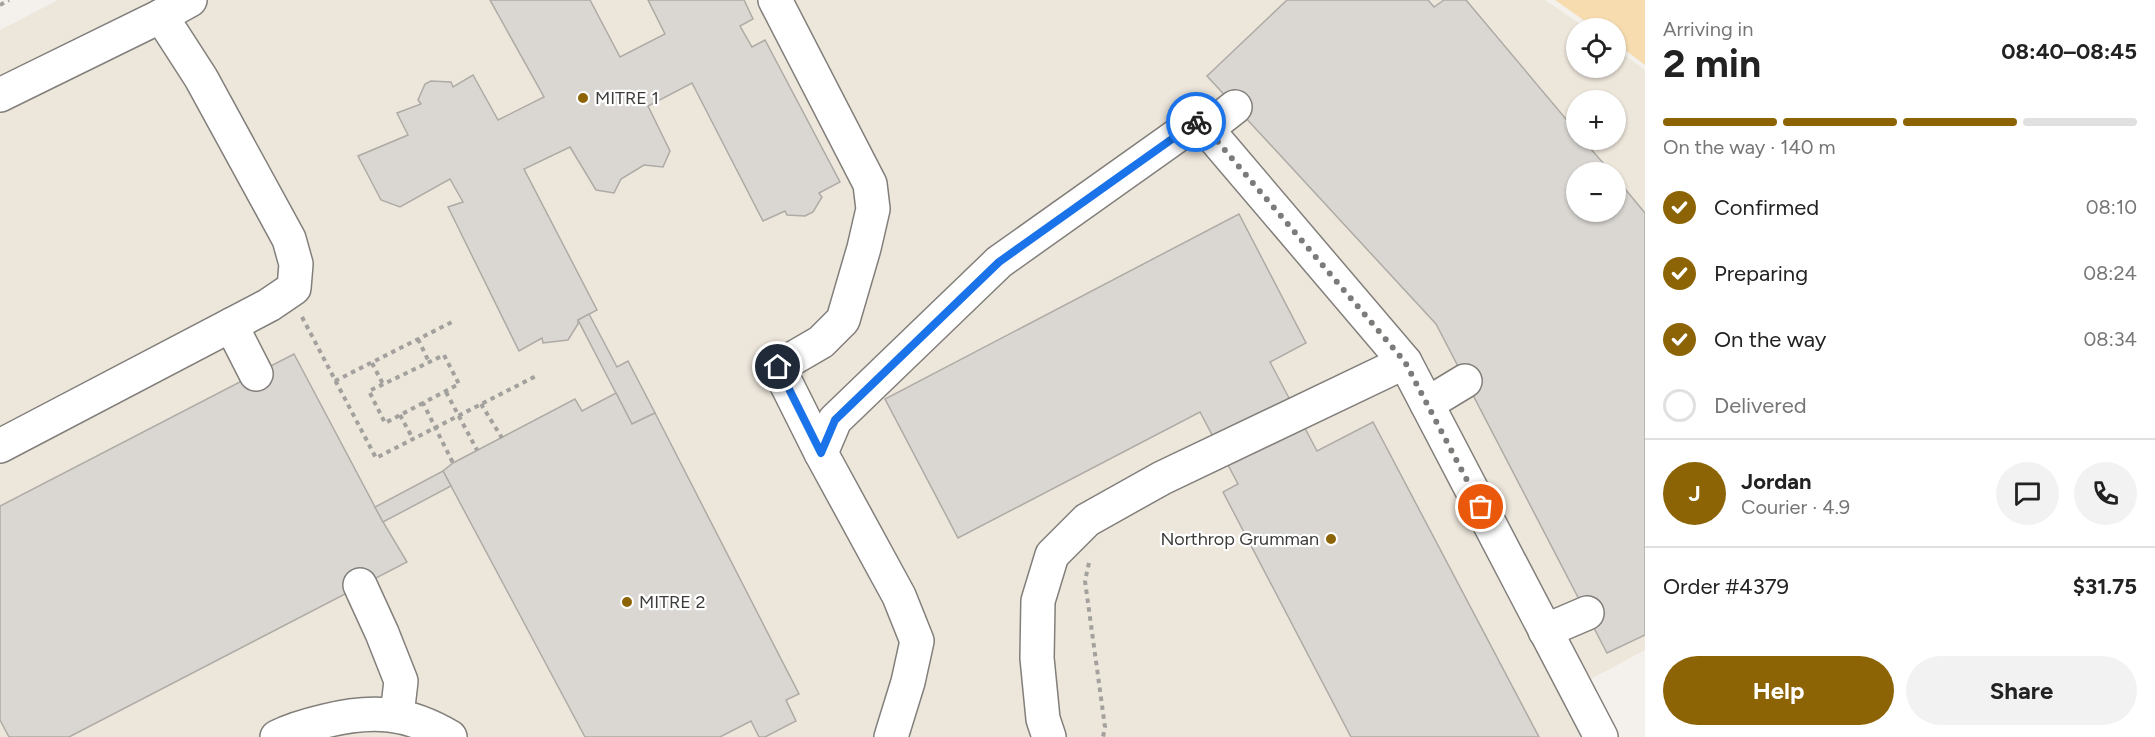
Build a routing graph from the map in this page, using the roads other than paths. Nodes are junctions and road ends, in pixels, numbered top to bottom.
1 (190, 0) edge
2 (775, 0) edge
3 (161, 16) junction
4 (0, 95) edge
5 (1235, 107) dead end
6 (1207, 129) junction
7 (231, 325) junction
8 (1405, 362) junction
9 (256, 374) dead end
10 (1466, 381) dead end
11 (1427, 404) junction
12 (0, 446) edge
13 (821, 453) junction
14 (360, 585) dead end
15 (1587, 613) dead end
16 (1545, 631) junction
17 (397, 715) junction
18 (277, 737) edge
19 (450, 737) edge
20 (891, 737) edge
21 (1049, 737) edge
22 (1601, 737) edge

1 - 3 street
2 - 13 street
3 - 4 street
3 - 7 street
5 - 6 street
6 - 8 street
6 - 13 street
7 - 9 street
7 - 12 street
8 - 11 street
8 - 21 street
10 - 11 street
11 - 16 street
13 - 20 street
14 - 17 street
15 - 16 street
16 - 22 street
17 - 18 street
17 - 19 street

